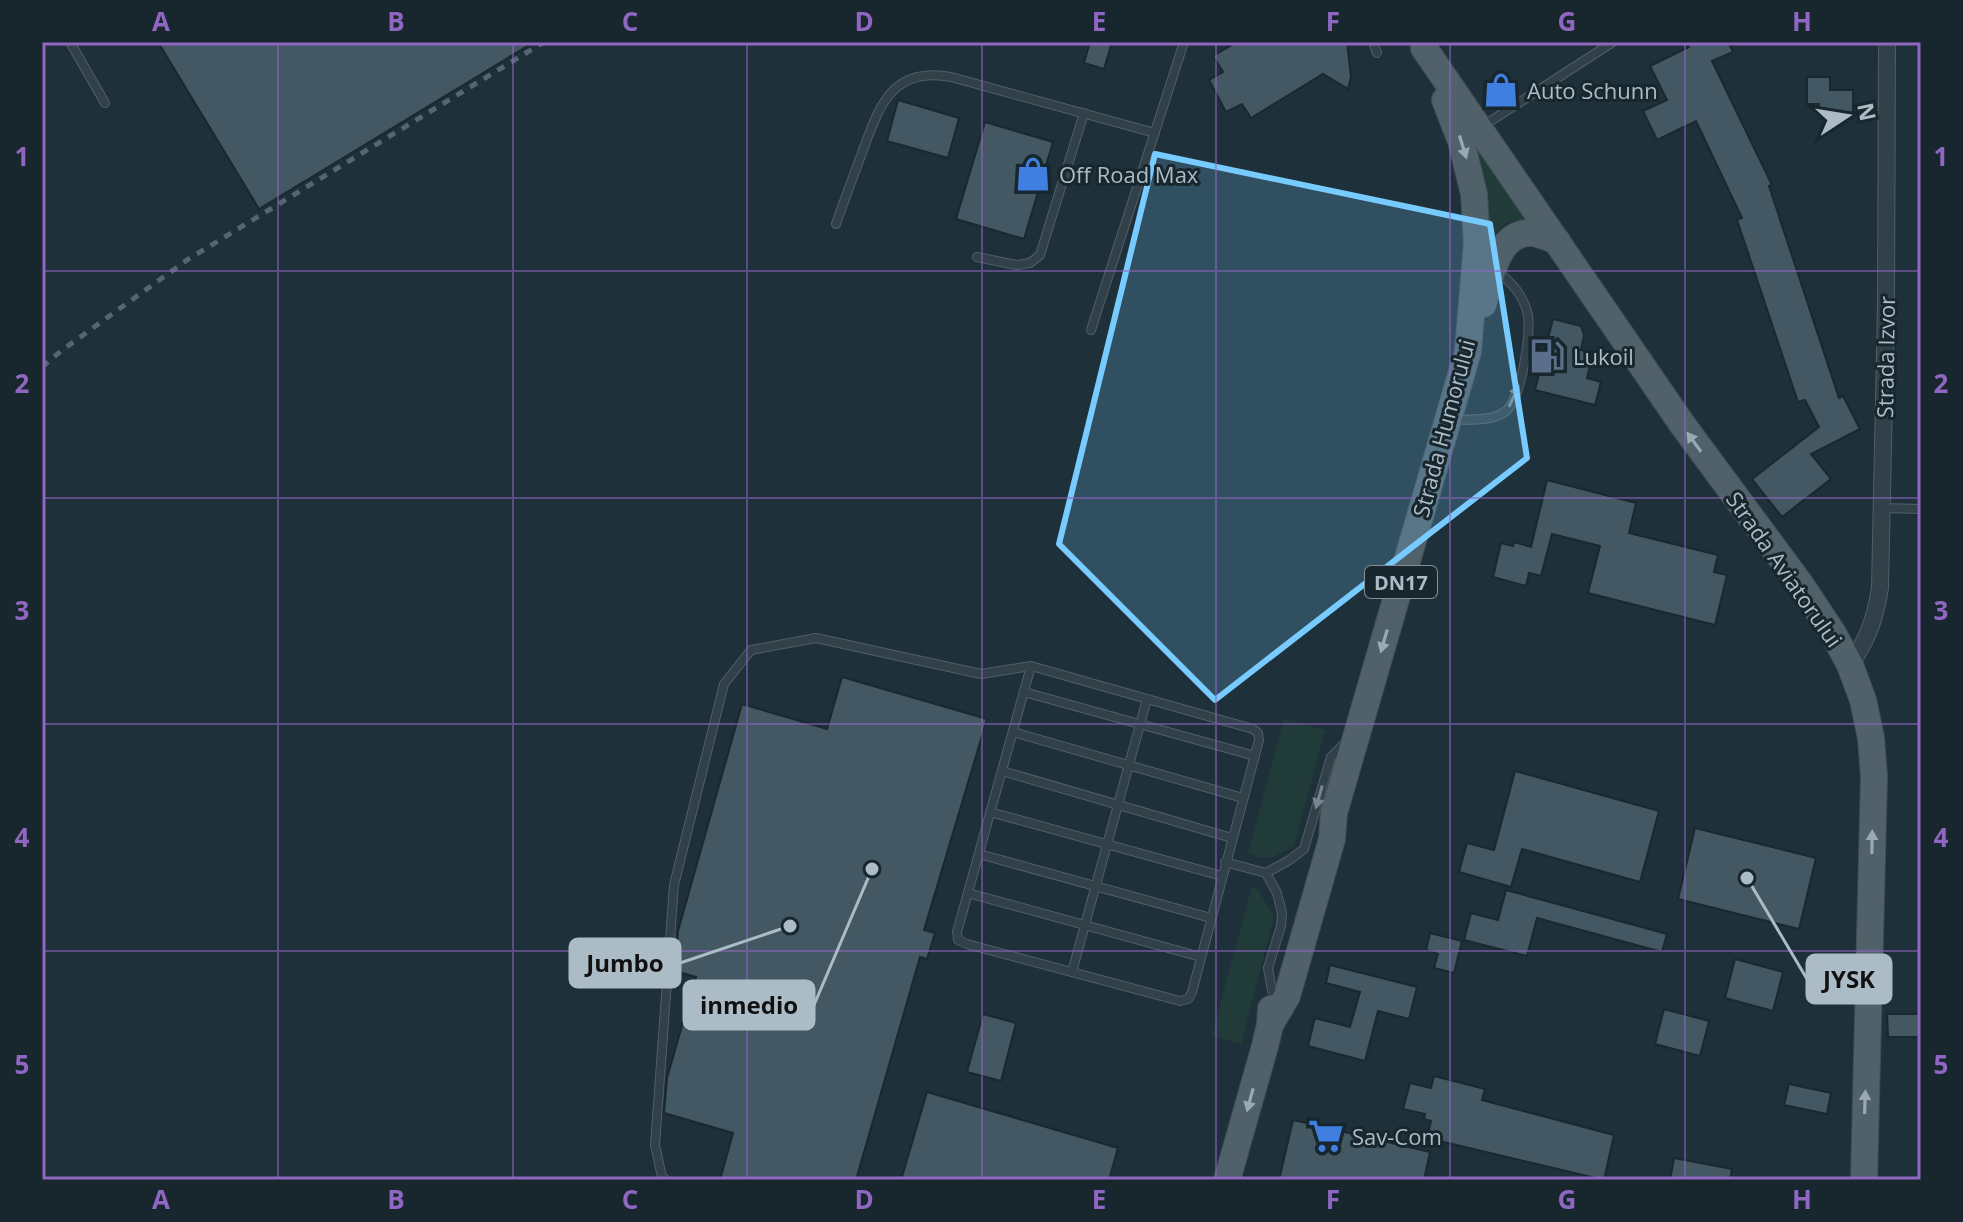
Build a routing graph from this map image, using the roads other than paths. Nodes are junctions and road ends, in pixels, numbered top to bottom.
1 (70, 42) edge
2 (1184, 42) edge
3 (1373, 42) edge
4 (1613, 42) edge
5 (1887, 42) edge
6 (1422, 45) edge
7 (1377, 53) dead end
8 (105, 103) dead end
9 (1084, 113) junction
10 (1479, 128) junction
11 (1155, 133) junction
12 (836, 224) dead end
13 (1557, 241) junction
14 (977, 257) dead end
15 (1494, 268) junction
16 (1091, 330) dead end
17 (1468, 351) junction
18 (1447, 420) junction
19 (1882, 508) junction
20 (1921, 509) edge
21 (1850, 665) junction
22 (1031, 666) junction
23 (1024, 692) junction
24 (1147, 699) junction
25 (1141, 724) junction
26 (1013, 732) junction
27 (1358, 732) junction
28 (1255, 756) junction
29 (1130, 766) junction
30 (1002, 771) junction
31 (1243, 798) junction
32 (1118, 805) junction
33 (990, 812) junction
34 (1334, 813) junction
35 (1232, 838) junction
36 (1107, 844) junction
37 (979, 854) junction
38 (1225, 862) junction
39 (1266, 873) junction
40 (1222, 876) junction
41 (1096, 886) junction
42 (968, 893) junction
43 (1211, 918) junction
44 (1085, 926) junction
45 (1201, 957) junction
46 (1072, 972) junction
47 (1272, 991) junction
48 (1270, 1025) junction
49 (666, 1180) edge
50 (1227, 1180) edge
51 (1864, 1180) edge

1 - 8 lane
2 - 11 lane
3 - 7 lane
4 - 10 lane
5 - 19 street, Strada Izvor
6 - 10 main road, Strada Aviatorului
6 -> 17 main road, Strada Humorului / DN17
9 - 11 lane
9 - 12 lane
9 - 14 lane
10 - 13 main road, Strada Aviatorului
11 - 16 lane
13 - 15 main road
21 -> 13 main road, Strada Aviatorului
15 - 17 main road
18 -> 15 lane
17 - 18 main road, Strada Humorului / DN17
18 -> 27 main road, Strada Humorului / DN17
19 - 20 lane
19 - 21 street, Strada Izvor
51 -> 21 main road, Strada Aviatorului
22 - 23 lane
22 - 24 lane
22 - 49 lane
23 - 25 lane
23 - 26 lane
24 - 25 lane
24 - 28 lane
25 - 28 lane
25 - 29 lane
26 - 29 lane
26 - 30 lane
27 - 34 main road, Strada Humorului / DN17
27 -> 39 lane
28 - 31 lane
29 - 31 lane
29 - 32 lane
30 - 32 lane
30 - 33 lane
31 - 35 lane
32 - 35 lane
32 - 36 lane
33 - 36 lane
33 - 37 lane
34 - 47 main road, Strada Humorului / DN17
34 - 48 main road, Strada Humorului / DN17
35 - 38 lane
36 - 40 lane
36 - 41 lane
37 - 41 lane
37 - 42 lane
38 - 39 lane
38 - 40 lane
39 - 47 lane
40 - 43 lane
41 - 43 lane
41 - 44 lane
42 - 44 lane
42 - 46 lane
43 - 45 lane
44 - 45 lane
44 - 46 lane
45 - 46 lane
47 - 48 main road, Strada Humorului / DN17
48 -> 50 main road, Strada Humorului / DN17

